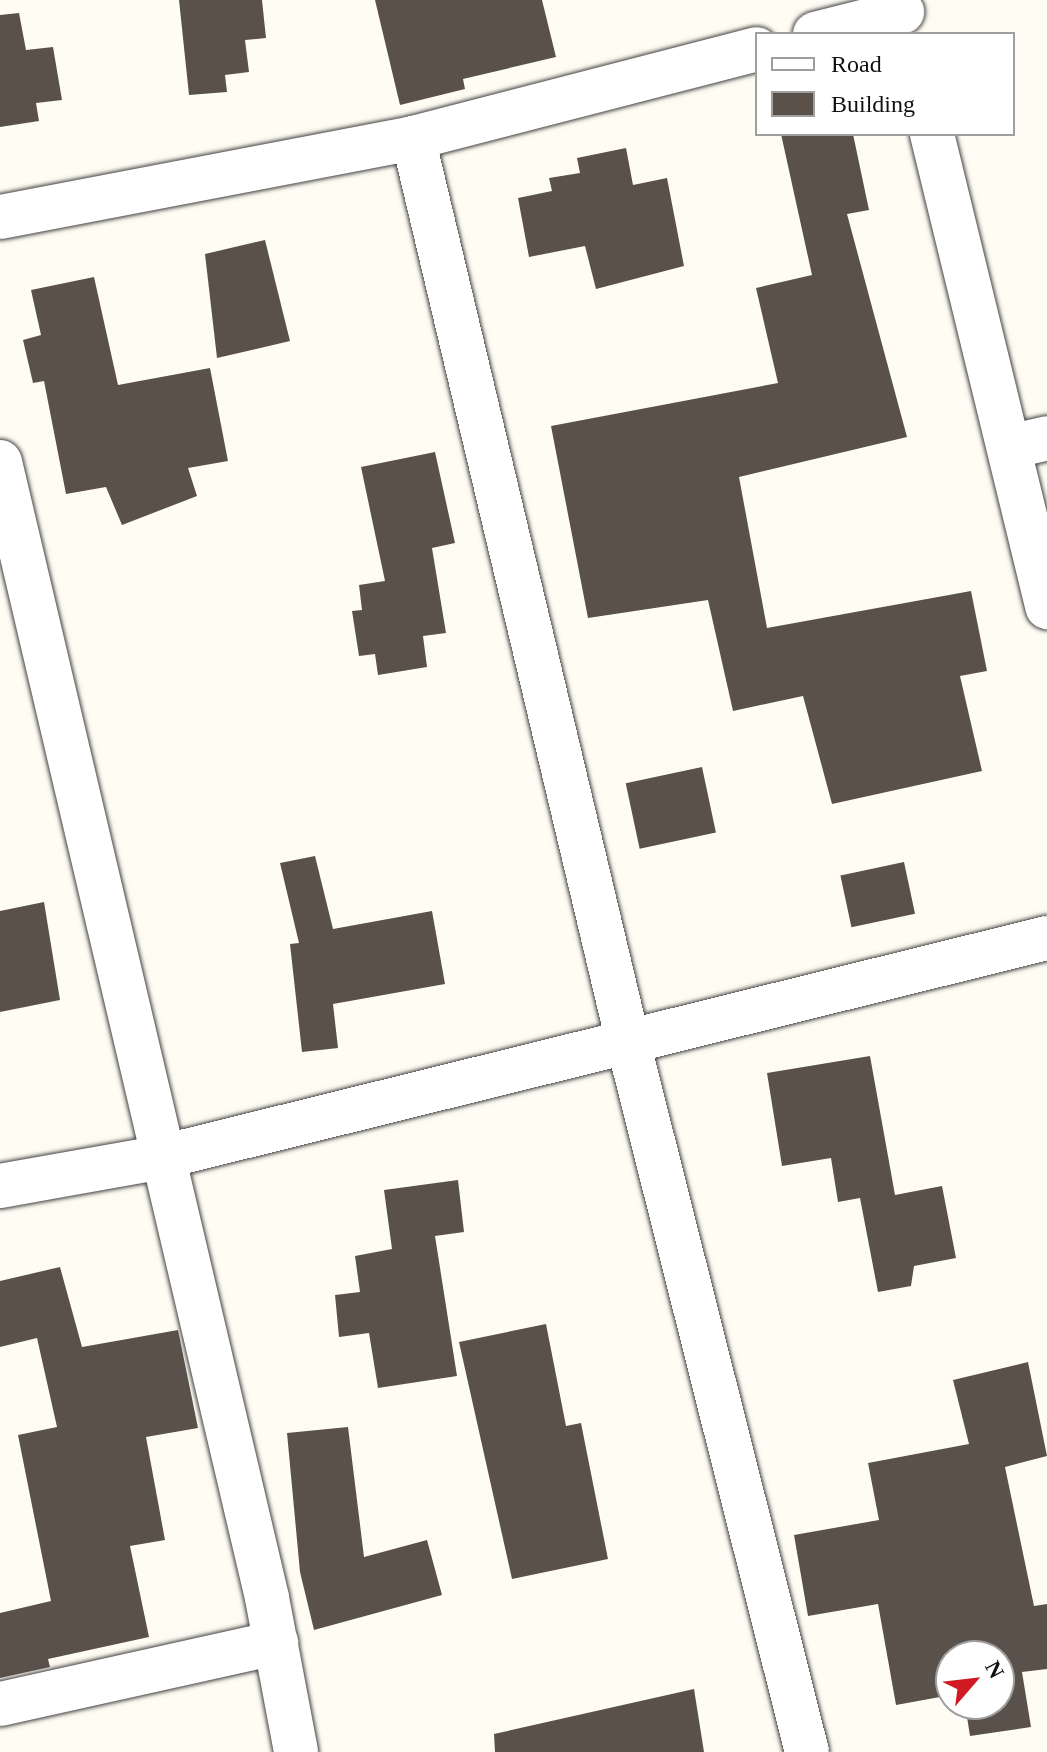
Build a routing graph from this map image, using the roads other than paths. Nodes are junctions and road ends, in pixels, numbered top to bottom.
1 (902, 15) edge
2 (824, 32) edge
3 (755, 50) edge
4 (933, 136) edge
5 (413, 138) junction
6 (0, 217) edge
7 (1028, 443) edge
8 (0, 462) edge
9 (1047, 607) edge
10 (1047, 938) edge
11 (628, 1042) junction
12 (162, 1157) junction
13 (0, 1186) edge
14 (276, 1643) junction
15 (0, 1704) edge
16 (296, 1752) edge
17 (807, 1752) edge

1 - 2 street
3 - 5 street
4 - 7 street
5 - 6 street
5 - 11 street
7 - 9 street
8 - 12 street
10 - 11 street
11 - 12 street
11 - 17 street
12 - 13 street
12 - 14 street
14 - 15 street
14 - 16 street

